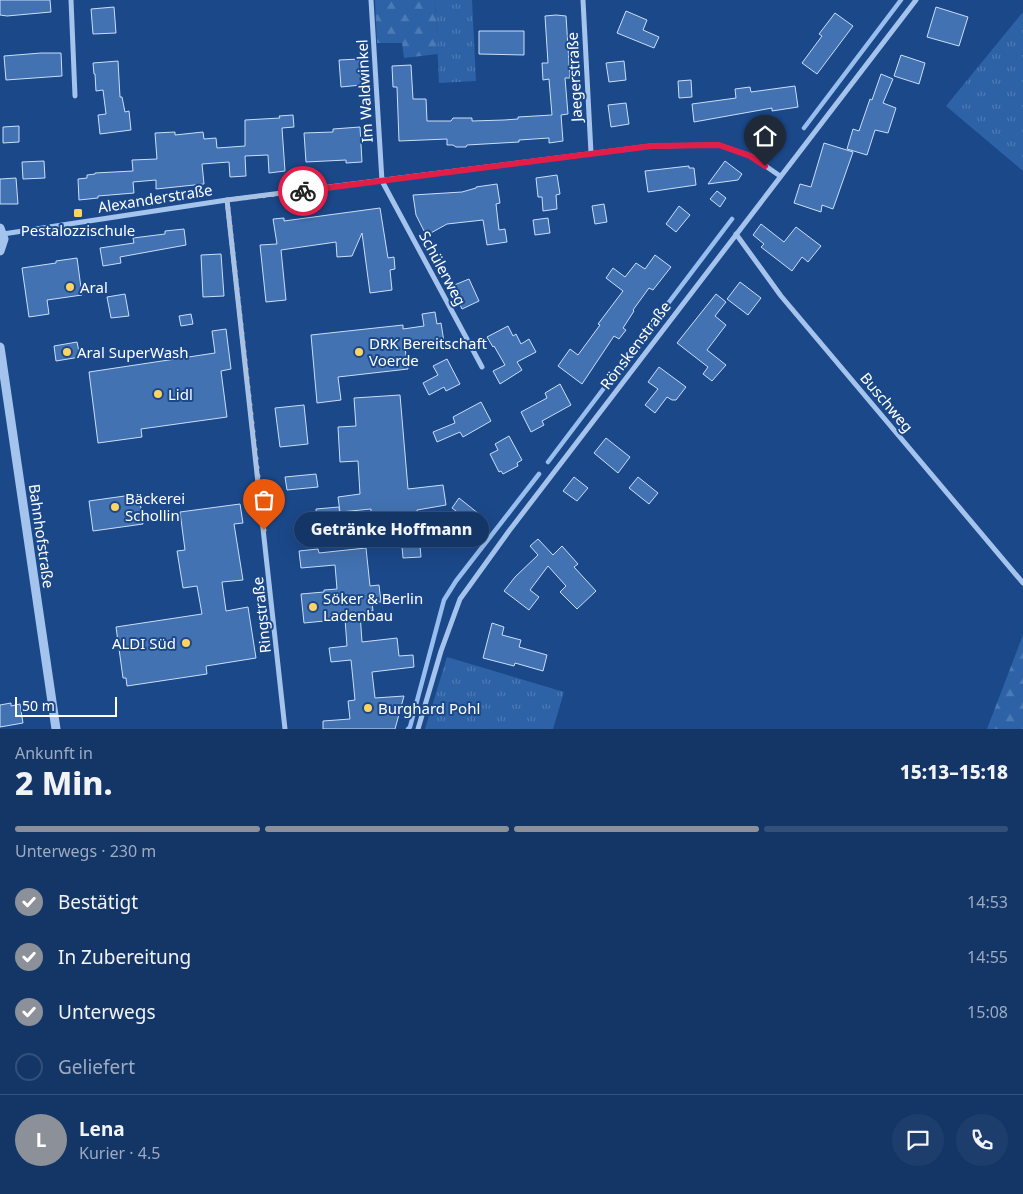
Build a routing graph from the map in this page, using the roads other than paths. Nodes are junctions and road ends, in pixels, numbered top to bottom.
1 (71, 0) edge
2 (371, 0) edge
3 (583, 0) edge
4 (916, 0) edge
5 (75, 96) dead end
6 (591, 153) junction
7 (780, 176) junction
8 (382, 181) junction
9 (227, 200) junction
10 (1, 231) edge
11 (736, 234) junction
12 (0, 251) edge
13 (0, 347) edge
14 (482, 367) dead end
15 (1023, 583) edge
16 (56, 729) edge
17 (285, 729) edge
18 (418, 729) edge

1 - 5 street
2 - 8 street, Im Waldwinkel
3 - 6 street, Jaegerstraße
4 - 7 street, Rönskenstraße
6 - 7 street, Alexanderstraße
6 - 8 street, Alexanderstraße
7 - 11 street, Rönskenstraße
8 - 9 street, Alexanderstraße
8 - 14 street, Schülerweg
9 - 10 street, Alexanderstraße
9 - 17 street, Ringstraße
10 - 12 street
11 - 15 street, Buschweg
11 - 18 street, Rönskenstraße
13 - 16 street, Bahnhofstraße

